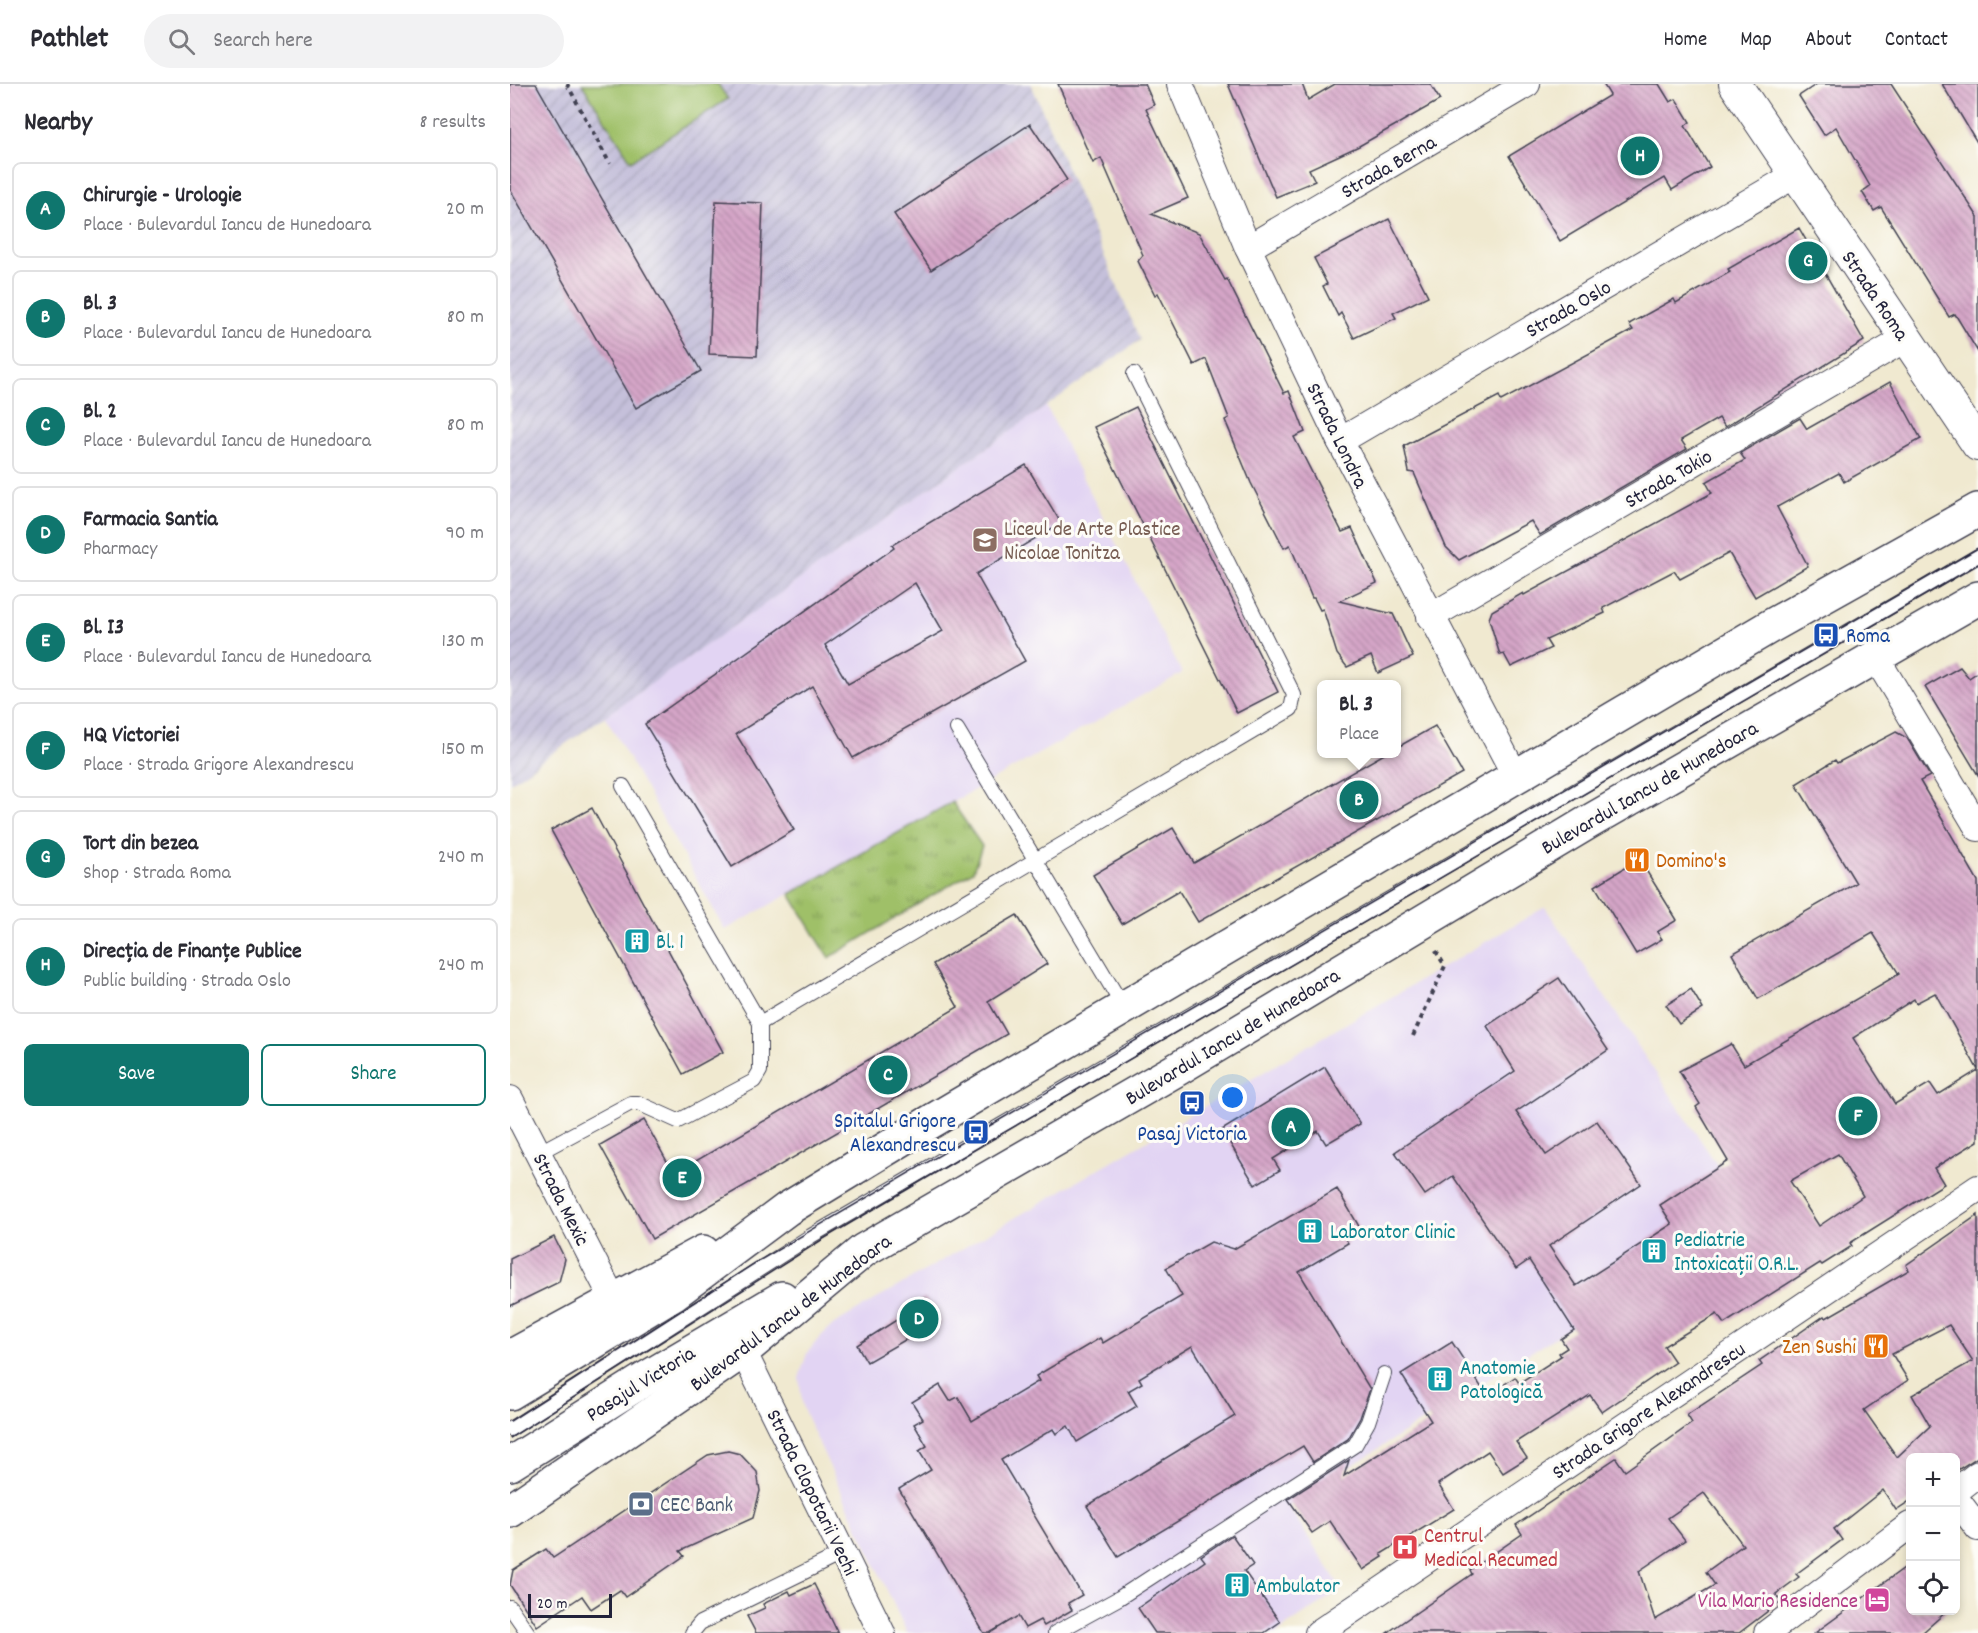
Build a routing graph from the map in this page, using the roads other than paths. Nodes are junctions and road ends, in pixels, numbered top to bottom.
1 (1180, 84) edge
2 (1527, 84) edge
3 (1735, 84) edge
4 (1796, 175) junction
5 (1248, 248) junction
6 (1905, 339) junction
7 (1134, 374) dead end
8 (1340, 441) junction
9 (1978, 445) edge
10 (1978, 510) edge
11 (1978, 556) edge
12 (1978, 598) edge
13 (1430, 617) junction
14 (1875, 656) junction
15 (957, 729) dead end
16 (1516, 777) junction
17 (623, 786) dead end
18 (1978, 828) edge
19 (1035, 860) junction
20 (1124, 1009) junction
21 (760, 1023) junction
22 (510, 1099) edge
23 (538, 1153) junction
24 (1978, 1188) edge
25 (811, 1236) joint
26 (864, 1250) junction
27 (619, 1311) junction
28 (743, 1351) junction
29 (510, 1357) edge
30 (1384, 1374) dead end
31 (510, 1393) edge
32 (510, 1429) edge
33 (510, 1464) edge
34 (1978, 1474) edge
35 (1960, 1488) edge
36 (1960, 1504) edge
37 (510, 1511) edge
38 (1978, 1528) edge
39 (1906, 1529) edge
40 (843, 1553) junction
41 (510, 1607) edge
42 (528, 1633) edge
43 (692, 1633) edge
44 (882, 1633) edge
45 (1055, 1633) edge
46 (1318, 1633) edge
47 (1767, 1633) edge

1 - 5 street, Strada Londra
2 - 5 street, Strada Berna
3 - 4 street, Strada Roma
4 - 6 street, Strada Roma
4 - 8 street, Strada Oslo
5 - 8 street, Strada Londra
6 - 9 street, Strada Roma
6 - 13 street, Strada Tokio
7 - 19 lane
8 - 13 street, Strada Londra
10 - 16 main road
11 - 25 lane, Bulevardul Iancu de Hunedoara
12 - 14 main road, Bulevardul Iancu de Hunedoara
13 - 16 street, Strada Londra
14 - 18 street
14 - 26 main road, Bulevardul Iancu de Hunedoara
15 - 19 lane
16 - 20 main road
17 - 21 lane
19 - 20 lane
19 - 21 lane
20 - 27 main road
21 - 23 lane
22 - 23 street, Strada Mexic
23 - 27 street, Strada Mexic
24 - 46 street, Strada Grigore Alexandrescu
25 - 32 lane, Pasajul Victoria
26 - 28 main road, Bulevardul Iancu de Hunedoara
26 - 33 main road, Pasajul Victoria
27 - 29 main road
27 - 31 main road
28 - 37 main road, Bulevardul Iancu de Hunedoara
28 - 40 street, Strada Clopotarii Vechi
30 - 45 lane
34 - 35 street
36 - 38 street
39 - 47 street
40 - 43 lane
40 - 44 street, Strada Clopotarii Vechi
41 - 42 lane

